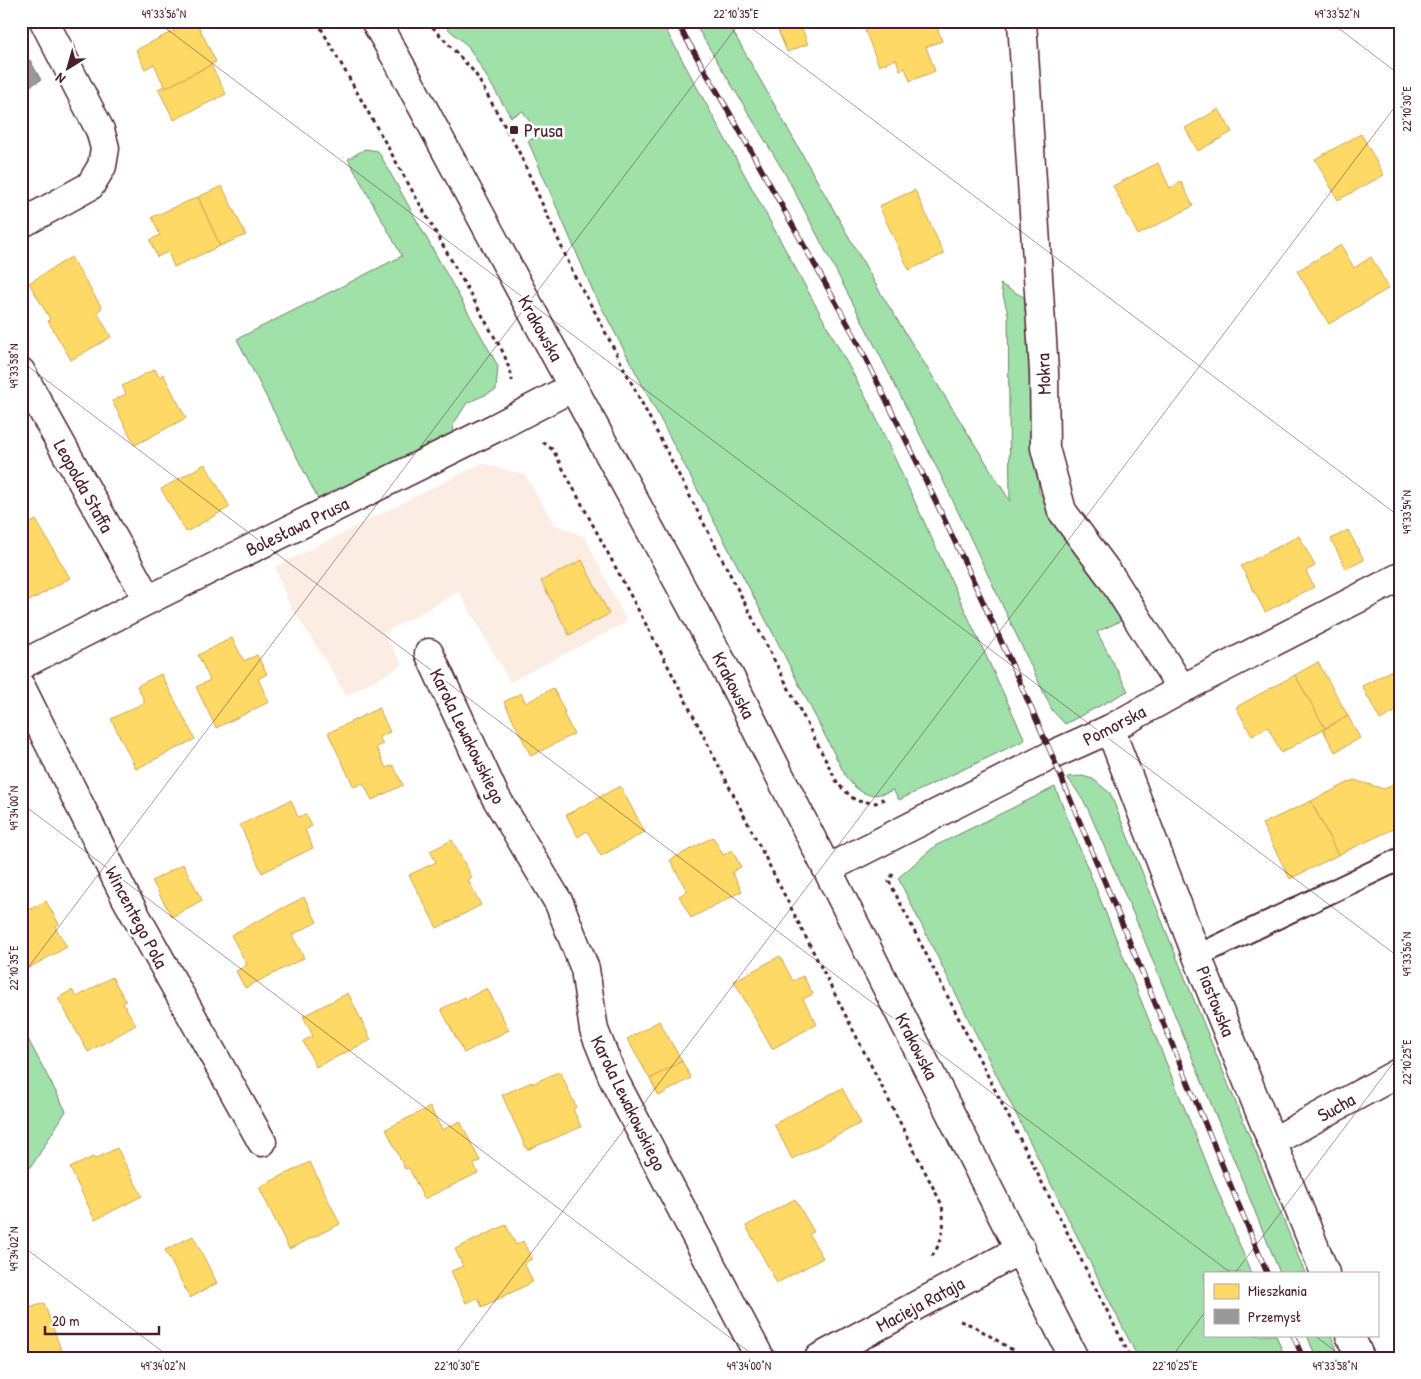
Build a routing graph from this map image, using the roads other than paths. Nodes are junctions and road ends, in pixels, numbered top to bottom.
1 (44, 21) edge
2 (375, 21) edge
3 (1022, 21) edge
4 (21, 224) edge
5 (21, 372) edge
6 (573, 386) junction
7 (1400, 577) edge
8 (148, 600) junction
9 (429, 653) dead end
10 (21, 665) edge
11 (21, 687) edge
12 (1182, 689) junction
13 (1110, 728) junction
14 (1400, 859) edge
15 (827, 869) junction
16 (1197, 956) junction
17 (1400, 1072) edge
18 (262, 1142) dead end
19 (1272, 1142) junction
20 (1021, 1250) junction
21 (1325, 1272) edge
22 (1350, 1336) edge
23 (760, 1358) edge
24 (819, 1358) edge
25 (1074, 1358) edge
26 (1360, 1358) edge

1 - 4 street
2 - 6 street, Krakowska
3 - 12 street, Mokra
5 - 8 street, Leopolda Staffa
6 - 8 street, Bolesława Prusa
6 - 15 street, Krakowska
7 - 12 street, Pomorska
8 - 10 street, Bolesława Prusa
9 - 23 street, Karola Lewakowskiego
11 - 18 street, Wincentego Pola
12 - 13 street, Pomorska
13 - 15 street, Pomorska
13 - 16 street, Piastowska
14 - 16 lane
15 - 20 street, Krakowska
16 - 19 street, Piastowska
17 - 19 street, Sucha
19 - 21 street, Piastowska
20 - 24 street, Macieja Rataja
20 - 25 street, Krakowska
22 - 26 street

